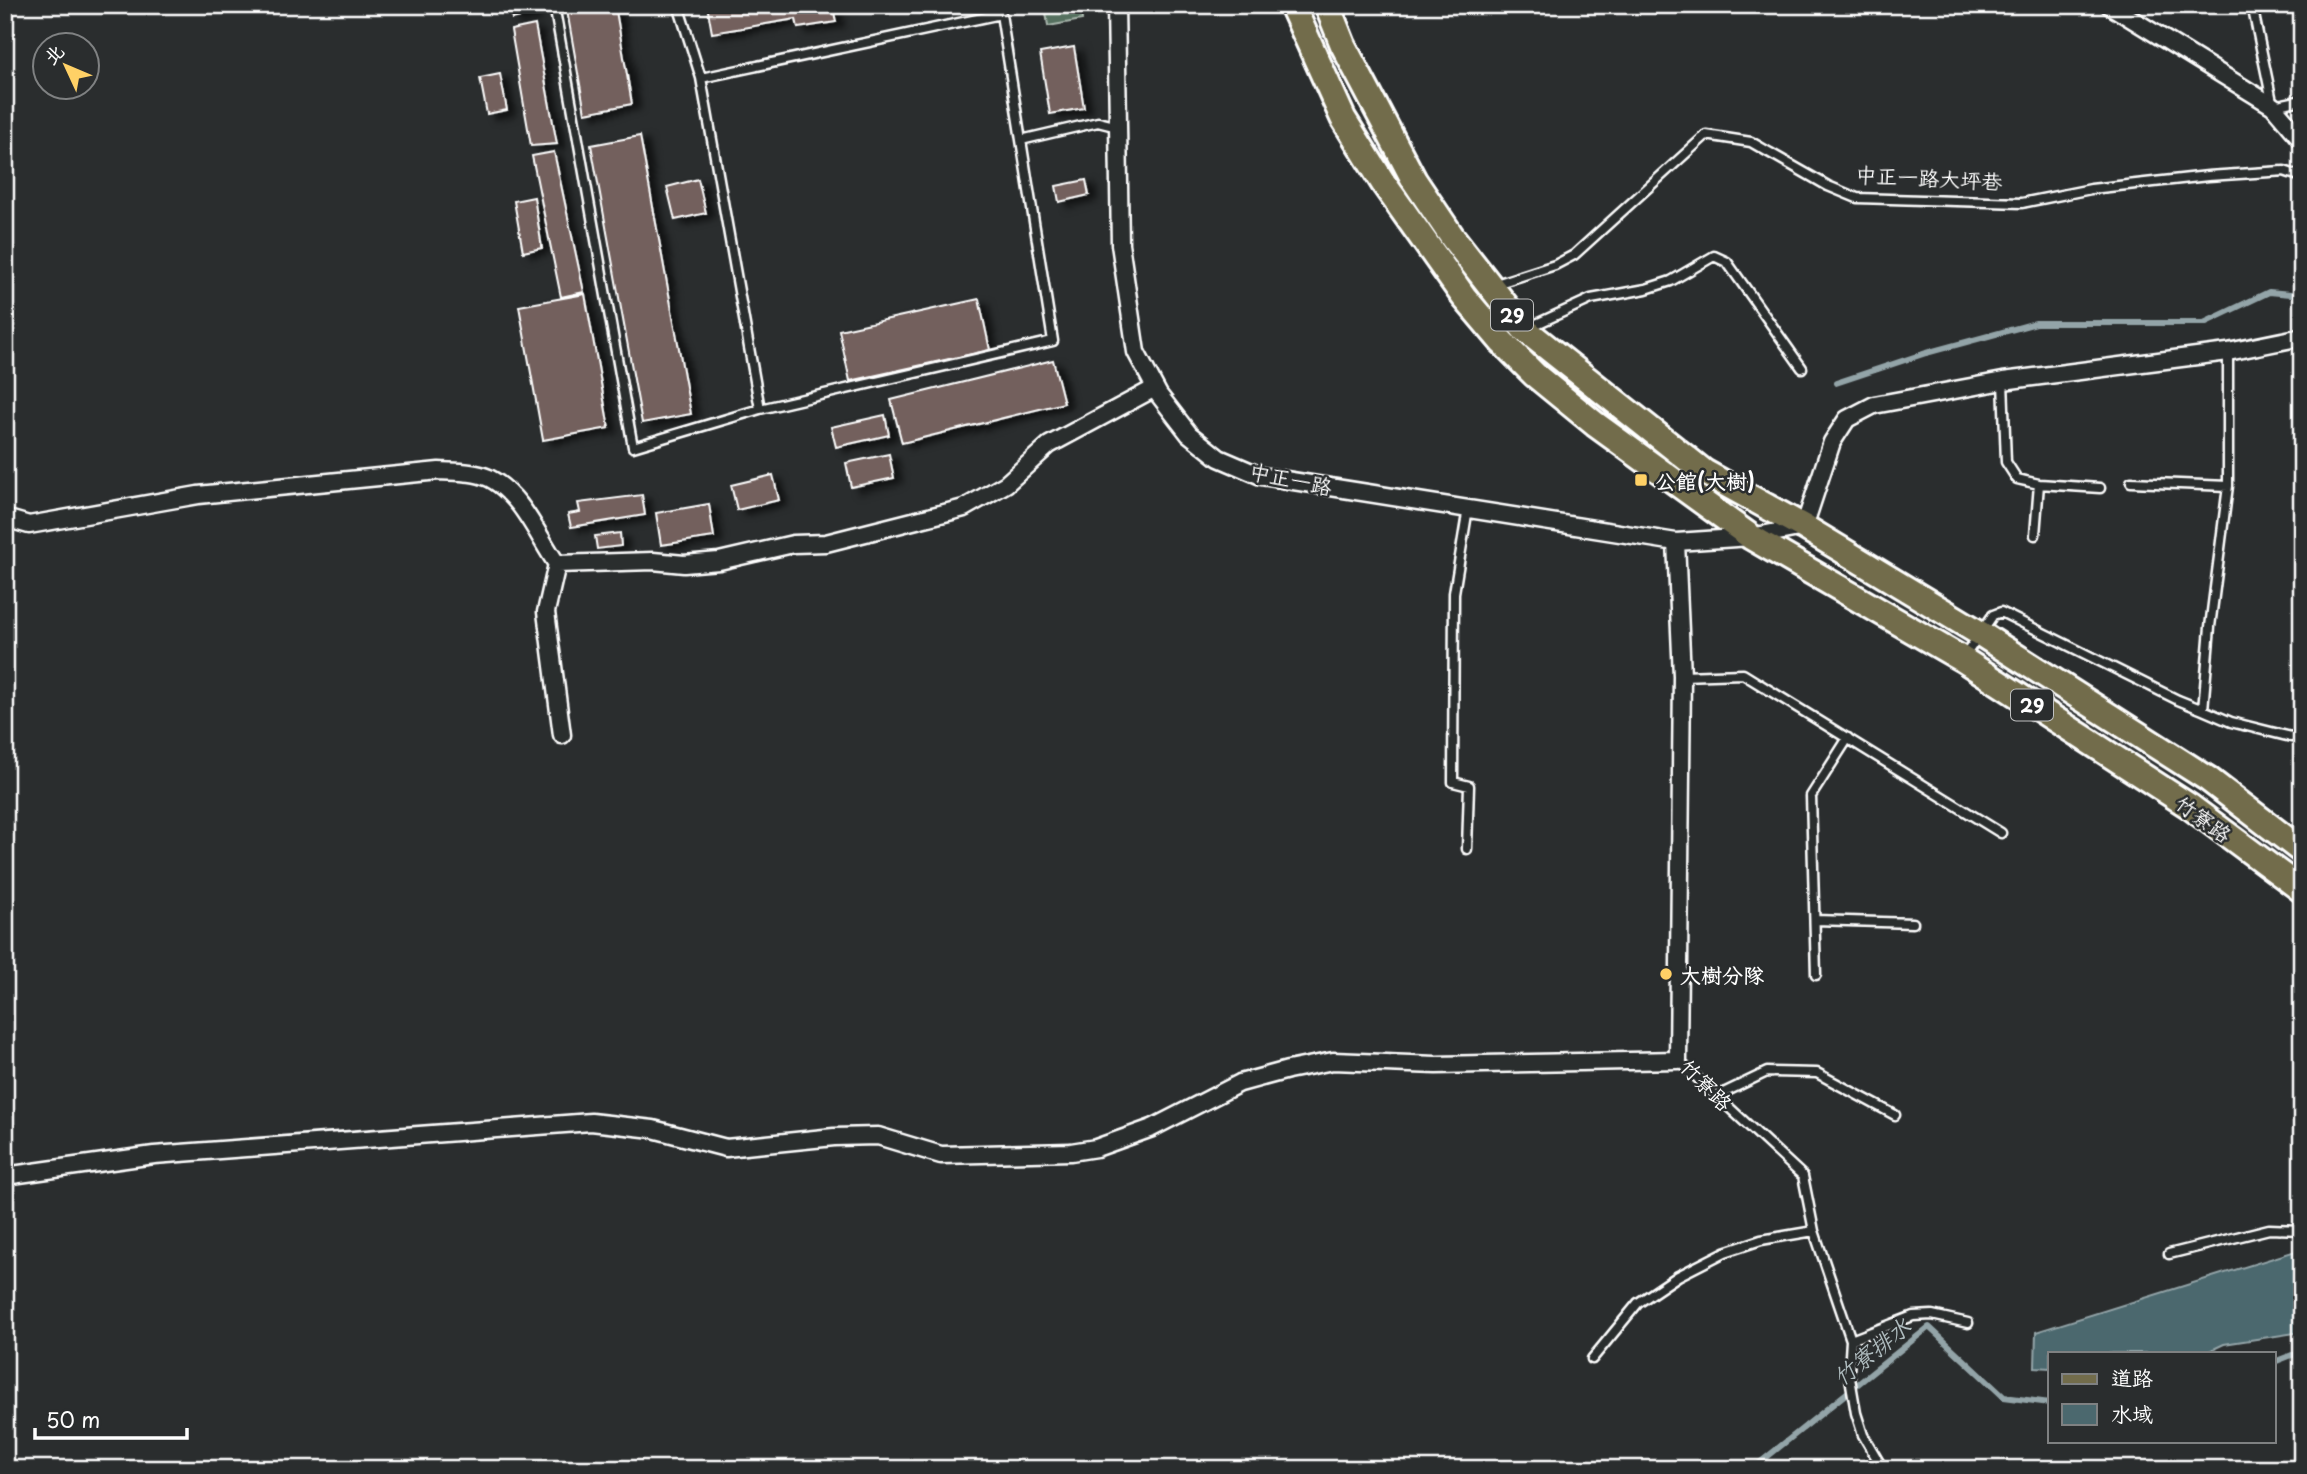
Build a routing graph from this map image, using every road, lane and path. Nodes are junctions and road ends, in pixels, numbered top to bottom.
1 (554, 5) edge
2 (678, 5) edge
3 (1116, 5) edge
4 (1292, 5) edge
5 (1327, 5) edge
6 (2109, 5) edge
7 (2252, 5) edge
8 (1000, 9) edge
9 (701, 78) junction
10 (2302, 100) edge
11 (2273, 106) junction
12 (1118, 127) junction
13 (1021, 140) junction
14 (2302, 140) edge
15 (2302, 177) edge
16 (1490, 286) junction
17 (1524, 330) junction
18 (2302, 337) edge
19 (2228, 352) junction
20 (1802, 368) dead end
21 (2003, 381) junction
22 (1155, 388) junction
23 (760, 410) junction
24 (2131, 482) dead end
25 (2039, 484) junction
26 (2228, 486) junction
27 (2100, 488) dead end
28 (1468, 508) junction
29 (5, 518) edge
30 (1804, 527) junction
31 (2035, 535) dead end
32 (1751, 537) junction
33 (1676, 542) junction
34 (557, 564) junction
35 (1981, 634) junction
36 (1962, 659) junction
37 (1682, 676) junction
38 (2203, 710) junction
39 (2302, 734) edge
40 (562, 735) dead end
41 (1848, 738) junction
42 (2001, 833) dead end
43 (1467, 849) dead end
44 (2302, 851) edge
45 (2302, 890) edge
46 (1815, 920) junction
47 (1913, 923) dead end
48 (1816, 975) dead end
49 (1678, 1060) junction
50 (1717, 1096) junction
51 (1895, 1115) dead end
52 (5, 1176) edge
53 (2302, 1230) edge
54 (1814, 1231) junction
55 (2169, 1254) dead end
56 (1968, 1323) dead end
57 (1851, 1339) junction
58 (1592, 1359) dead end
59 (1884, 1469) edge

1 - 23 lane
2 - 9 lane
3 - 12 street, 中正一路
4 - 32 main road, 29
5 - 16 main road, 29
6 - 11 street
7 - 11 lane
8 - 9 lane
8 - 13 lane
9 - 23 lane
10 - 11 lane
11 - 14 street
12 - 13 lane
12 - 22 street, 中正一路
13 - 23 lane
15 - 16 lane, 中正一路大坪巷
16 - 17 main road, 29
17 - 20 lane
17 - 30 main road, 29
18 - 19 street
19 - 21 street
19 - 26 lane
21 - 25 lane
21 - 30 street
22 - 28 street, 中正一路
22 - 34 street
24 - 26 lane
25 - 27 lane
25 - 31 lane
26 - 38 lane
28 - 33 street, 中正一路
28 - 43 lane
29 - 34 street
30 - 32 street
30 - 35 main road, 竹寮路 / 29
32 - 33 street
32 - 36 main road, 竹寮路 / 29
33 - 37 street, 竹寮路
34 - 40 street
35 - 36 lane
35 - 38 lane
35 - 44 main road, 竹寮路 / 29
36 - 45 main road, 竹寮路 / 29
37 - 41 lane
37 - 49 street, 竹寮路
38 - 39 lane
41 - 42 lane
41 - 46 lane
46 - 47 lane
46 - 48 lane
49 - 50 lane, 竹寮路
49 - 52 street
50 - 51 lane
50 - 54 lane, 竹寮路
53 - 55 lane
54 - 57 lane, 竹寮路
54 - 58 lane
56 - 57 lane
57 - 59 lane, 竹寮路

